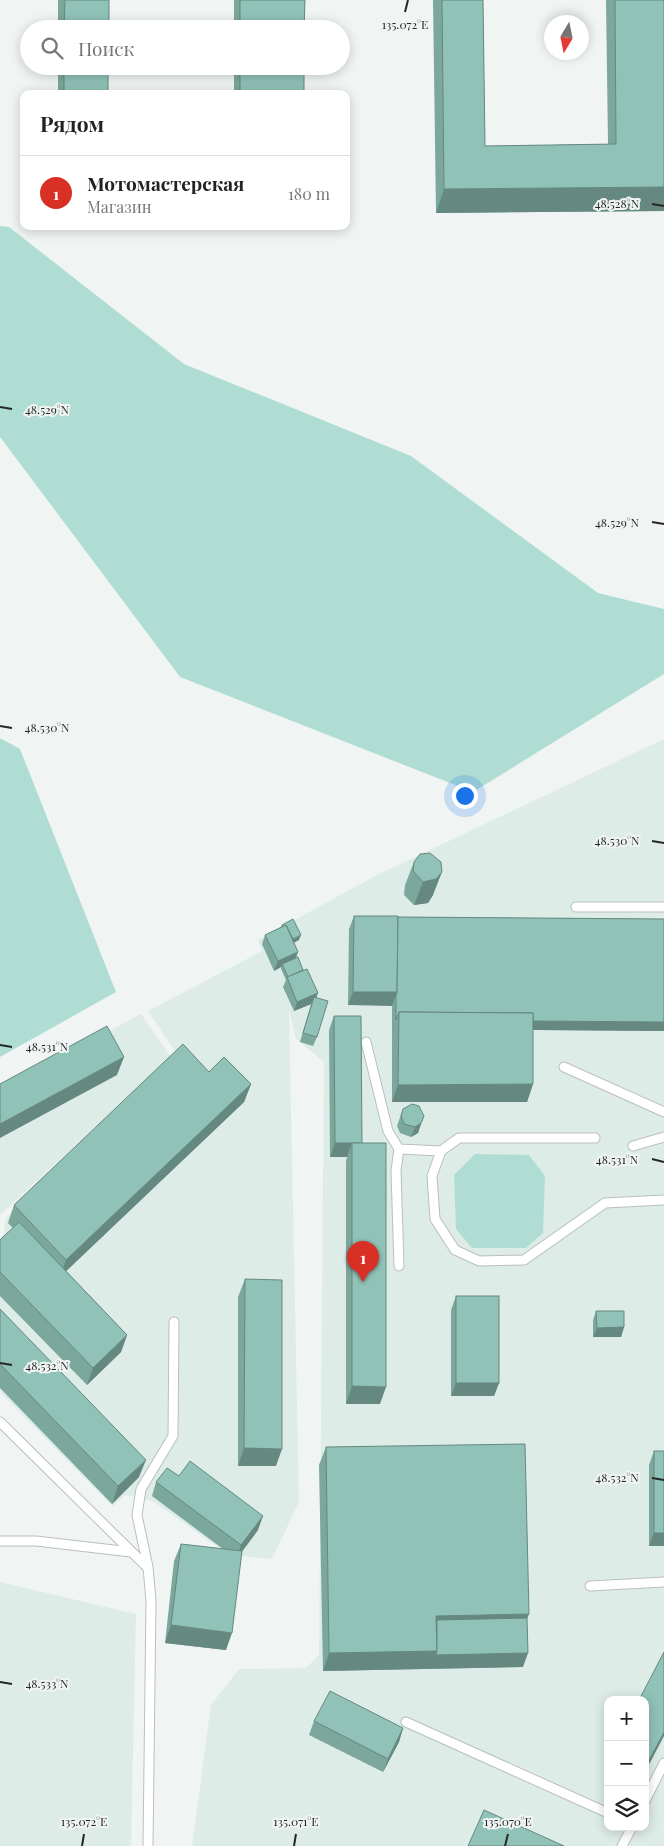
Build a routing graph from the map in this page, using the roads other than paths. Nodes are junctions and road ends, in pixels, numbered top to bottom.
1 (664, 907) edge
2 (576, 908) dead end
3 (366, 1042) dead end
4 (564, 1067) dead end
5 (664, 1112) edge
6 (664, 1137) edge
7 (595, 1138) dead end
8 (633, 1146) dead end
9 (399, 1149) junction
10 (441, 1151) junction
11 (664, 1200) edge
12 (399, 1266) dead end
13 (174, 1322) dead end
14 (0, 1422) edge
15 (0, 1541) edge
16 (132, 1552) junction
17 (148, 1567) junction
18 (664, 1582) edge
19 (590, 1586) dead end
20 (406, 1722) dead end
21 (664, 1763) edge
22 (649, 1793) edge
23 (604, 1811) edge
24 (630, 1831) edge
25 (148, 1846) edge
26 (622, 1846) edge

1 - 2 lane
3 - 9 lane
4 - 5 lane
6 - 8 lane
7 - 10 lane
9 - 10 lane
9 - 12 lane
10 - 11 lane
13 - 17 lane
14 - 16 lane
15 - 16 lane
16 - 17 lane
17 - 25 lane
18 - 19 lane
20 - 23 lane
21 - 22 lane
24 - 26 lane

